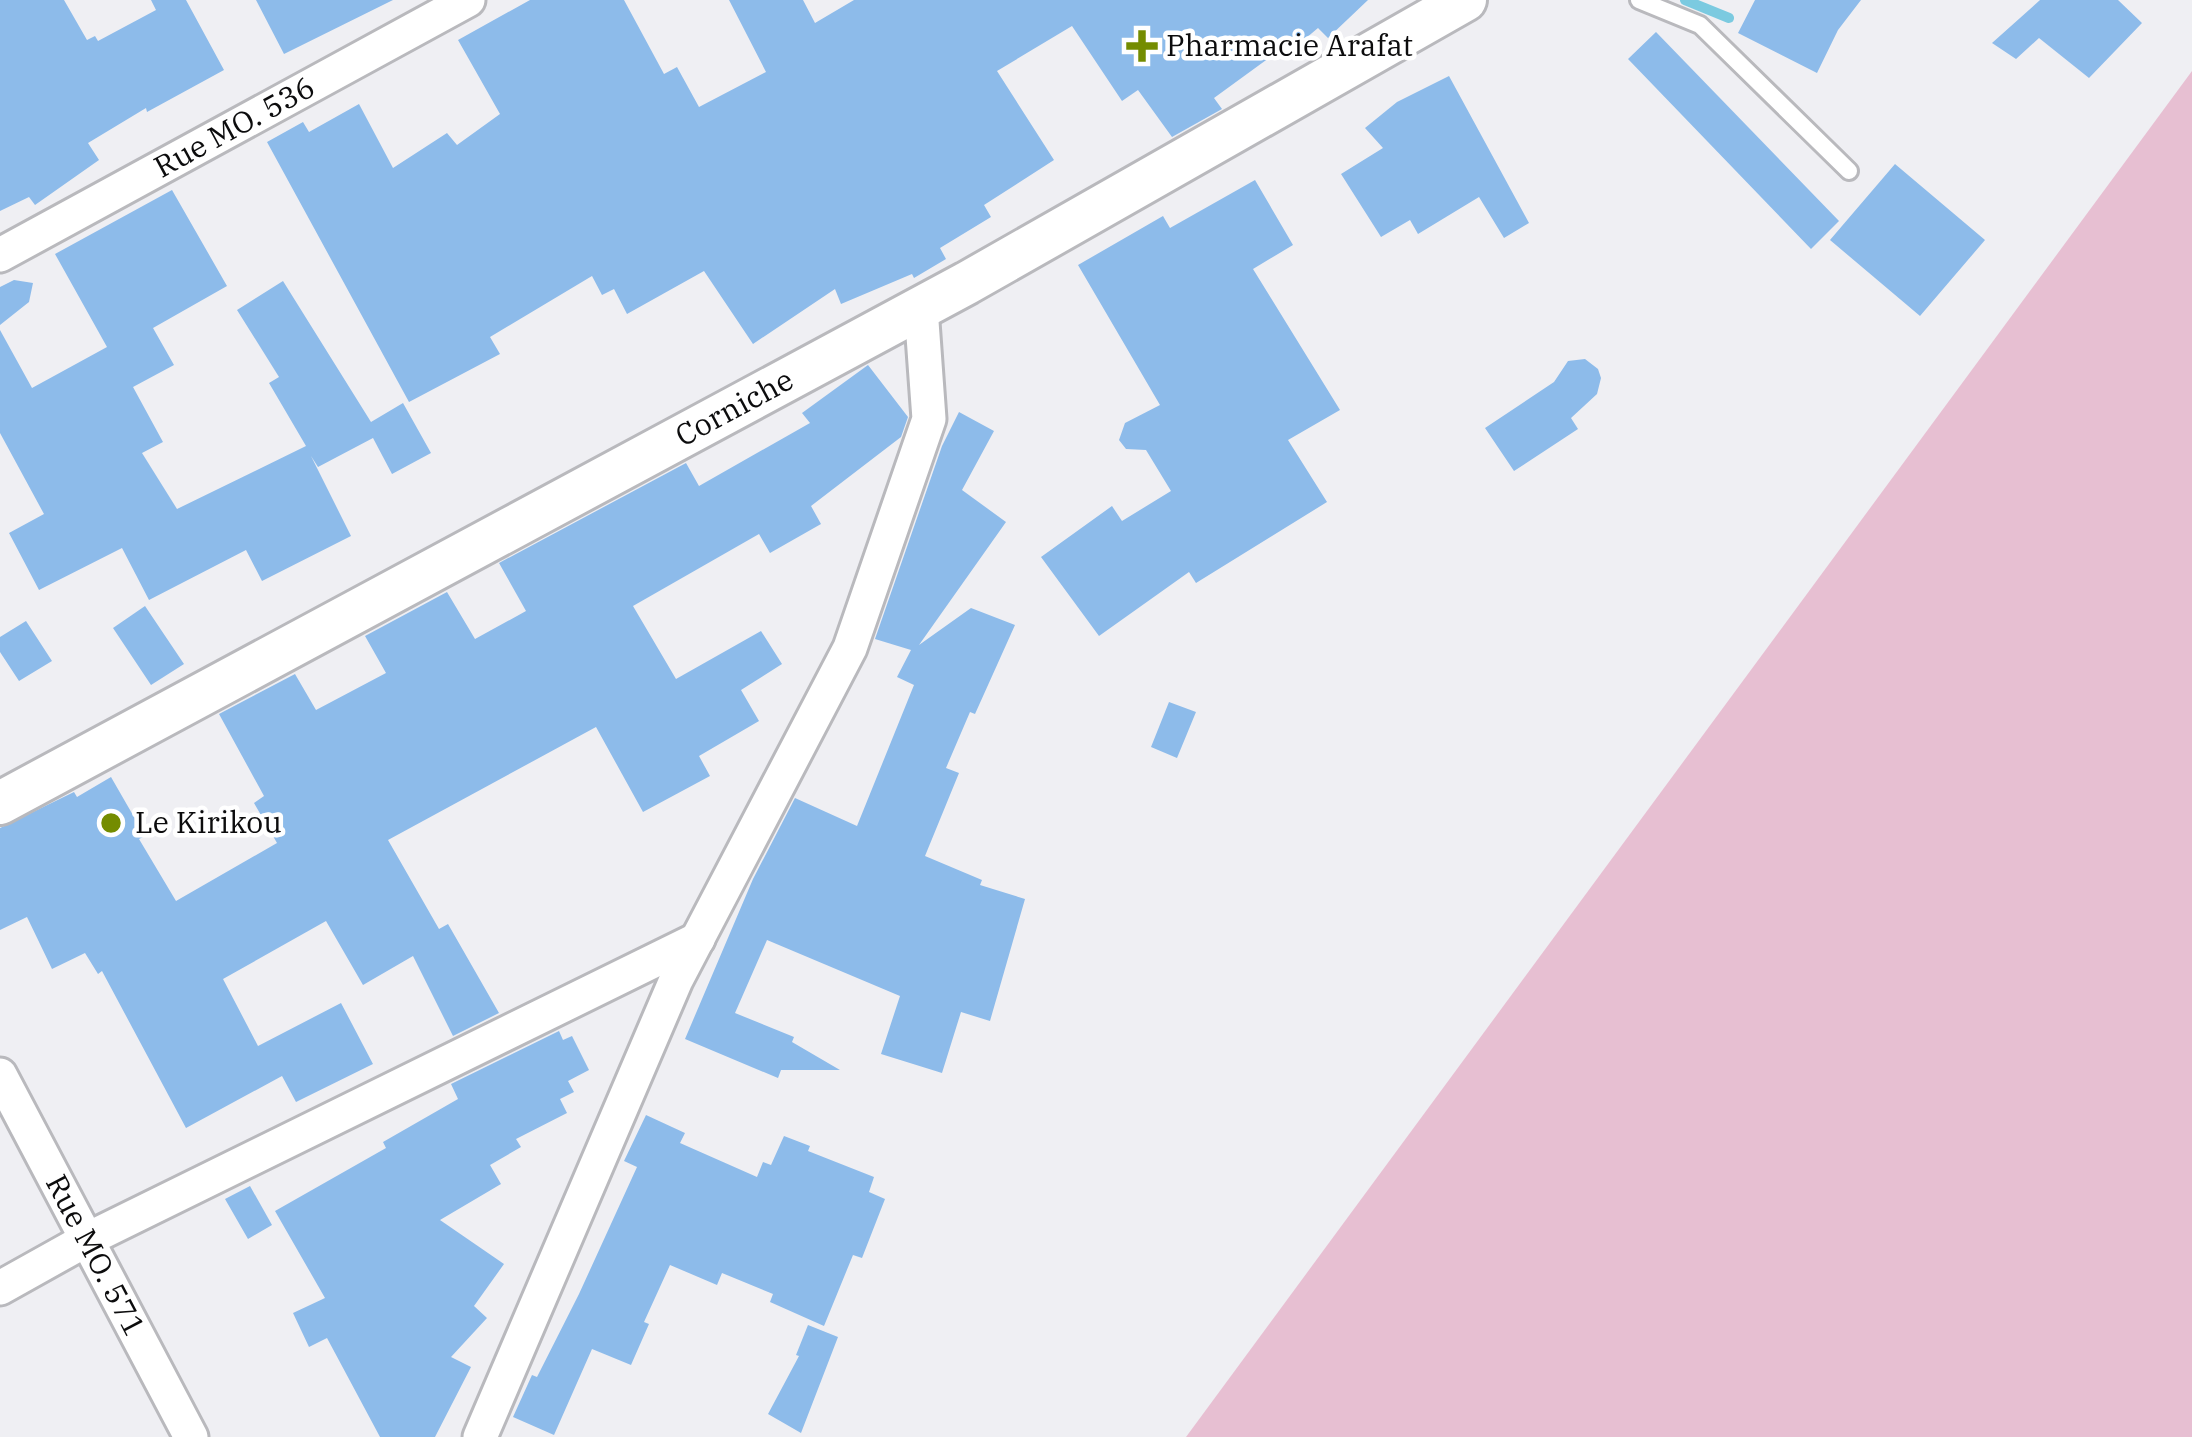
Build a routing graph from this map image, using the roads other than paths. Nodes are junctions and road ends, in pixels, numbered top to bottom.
1 (468, 0) edge
2 (1465, 0) edge
3 (1639, 0) edge
4 (1849, 171) dead end
5 (0, 255) edge
6 (921, 308) junction
7 (0, 803) edge
8 (698, 939) junction
9 (0, 1075) edge
10 (86, 1240) junction
11 (0, 1288) edge
12 (190, 1437) edge
13 (480, 1437) edge

1 - 5 street, Rue MO. 536
2 - 6 street, Corniche
3 - 4 lane
6 - 7 street, Corniche
6 - 8 street
8 - 10 street
8 - 13 street
9 - 10 street, Rue MO. 571
10 - 11 street
10 - 12 street, Rue MO. 571

